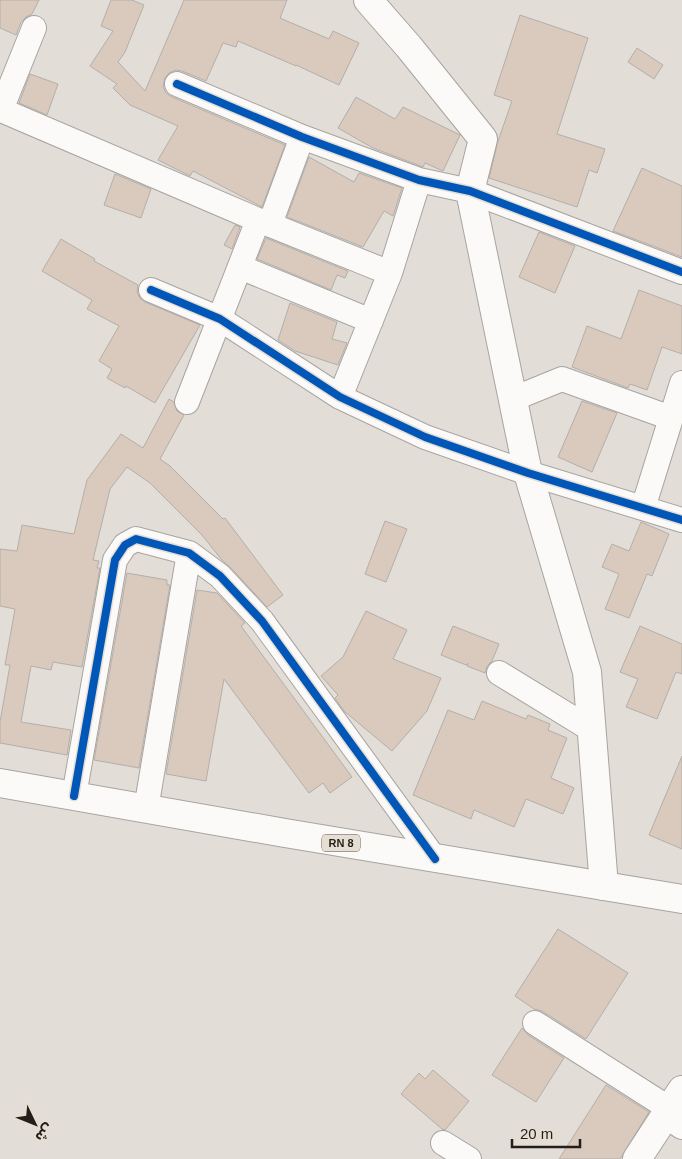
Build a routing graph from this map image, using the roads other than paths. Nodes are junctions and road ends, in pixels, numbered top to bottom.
1 (368, 0) edge
2 (34, 28) dead end
3 (177, 84) dead end
4 (302, 137) junction
5 (419, 180) junction
6 (470, 191) junction
7 (264, 222) junction
8 (240, 267) junction
9 (682, 272) edge
10 (390, 273) junction
11 (151, 290) dead end
12 (220, 319) junction
13 (371, 321) junction
14 (682, 383) edge
15 (340, 397) junction
16 (513, 399) junction
17 (187, 402) dead end
18 (671, 418) junction
19 (528, 474) junction
20 (643, 508) junction
21 (682, 520) edge
22 (189, 553) junction
23 (499, 674) dead end
24 (592, 730) junction
25 (0, 783) edge
26 (74, 796) junction
27 (146, 809) junction
28 (435, 858) junction
29 (604, 886) junction
30 (682, 899) edge
31 (535, 1023) dead end
32 (675, 1110) edge
33 (443, 1142) dead end
34 (469, 1159) edge
35 (637, 1159) edge

1 - 6 main road
2 - 7 street
3 - 4 street
4 - 5 street
4 - 7 street
5 - 6 street
5 - 10 street
6 - 9 street
6 - 16 main road
7 - 8 street
7 - 10 street
8 - 12 street
8 - 13 street
10 - 13 street
11 - 12 street
12 - 15 street
12 - 17 street
13 - 15 street
14 - 18 street
15 - 19 street
16 - 18 street
16 - 19 main road
18 - 20 street
19 - 20 street
19 - 24 main road
20 - 21 street
22 - 26 street
22 - 27 street
22 - 28 street
23 - 24 street
24 - 29 main road
25 - 26 main road, RN 8
26 - 27 main road, RN 8
27 - 28 main road, RN 8
28 - 29 main road, RN 8
29 - 30 main road, RN 8
31 - 32 street
32 - 35 main road
33 - 34 street

